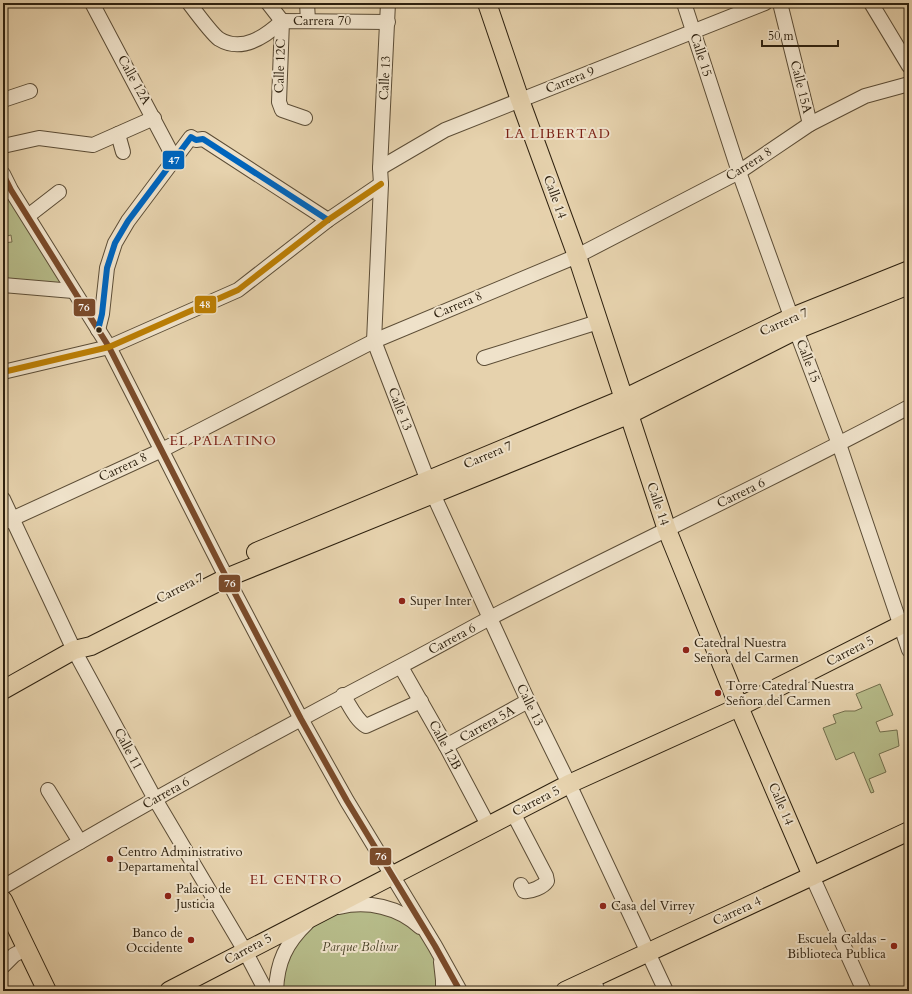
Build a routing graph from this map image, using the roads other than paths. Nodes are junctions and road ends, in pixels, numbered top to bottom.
1 (92, 3) edge
2 (189, 3) edge
3 (268, 3) edge
4 (307, 3) edge
5 (388, 3) edge
6 (487, 3) edge
7 (684, 3) edge
8 (765, 3) edge
9 (780, 3) edge
10 (871, 3) edge
11 (282, 21) junction
12 (308, 21) junction
13 (388, 22) junction
14 (693, 32) junction
15 (909, 66) edge
16 (909, 84) edge
17 (30, 91) dead end
18 (3, 100) edge
19 (520, 100) junction
20 (154, 118) junction
21 (305, 118) dead end
22 (810, 124) junction
23 (118, 134) junction
24 (3, 146) edge
25 (123, 152) dead end
26 (174, 158) junction
27 (380, 168) junction
28 (739, 172) junction
29 (3, 174) edge
30 (380, 184) junction
31 (7, 191) edge
32 (59, 192) dead end
33 (28, 216) junction
34 (328, 220) junction
35 (577, 256) junction
36 (909, 270) edge
37 (3, 285) edge
38 (909, 285) edge
39 (73, 291) junction
40 (598, 322) junction
41 (794, 323) junction
42 (98, 330) junction
43 (374, 341) junction
44 (109, 347) junction
45 (484, 358) dead end
46 (3, 372) edge
47 (625, 407) junction
48 (909, 407) edge
49 (839, 444) junction
50 (162, 450) junction
51 (430, 488) junction
52 (3, 499) edge
53 (8, 520) edge
54 (667, 530) junction
55 (223, 572) junction
56 (489, 618) junction
57 (905, 623) edge
58 (74, 650) junction
59 (909, 650) edge
60 (401, 666) junction
61 (3, 690) edge
62 (343, 695) junction
63 (421, 700) junction
64 (528, 701) junction
65 (739, 707) junction
66 (301, 718) junction
67 (446, 746) junction
68 (569, 784) junction
69 (48, 790) dead end
70 (155, 799) junction
71 (513, 813) junction
72 (488, 825) junction
73 (909, 831) edge
74 (80, 842) junction
75 (392, 876) junction
76 (812, 876) junction
77 (521, 885) dead end
78 (3, 888) edge
79 (3, 900) edge
80 (321, 912) junction
81 (436, 946) junction
82 (28, 948) junction
83 (244, 951) junction
84 (647, 953) junction
85 (3, 966) edge
86 (595, 985) edge
87 (48, 991) edge
88 (169, 991) edge
89 (266, 991) edge
90 (276, 991) edge
91 (443, 991) edge
92 (460, 991) edge
93 (564, 991) edge
94 (666, 991) edge
95 (864, 991) edge

1 - 20 street, Calle 12A
2 - 11 street, Carrera 70
3 - 11 street, Calle 12C
4 - 12 street
5 - 13 street, Calle 13
6 - 19 main road, Calle 14
7 - 14 street, Calle 15
8 - 14 street, Carrera 9
9 - 22 street, Calle 15A
10 - 15 street
11 - 12 street, Carrera 70
11 - 21 street, Calle 12C
12 - 13 street, Carrera 70
13 - 27 street, Calle 13
14 - 19 street, Carrera 9
14 - 28 street, Calle 15
16 - 22 street, Carrera 8
17 - 18 street
19 - 27 street, Carrera 9
19 - 35 main road, Calle 14
20 - 23 street
20 - 26 street, Calle 12A
22 - 28 street, Carrera 8
23 - 24 street
23 - 25 street
26 - 34 street
26 - 42 street
27 - 30 street, Calle 13
28 - 35 street, Carrera 8
28 - 41 street, Calle 15
29 - 31 street
30 - 34 street
30 - 43 street, Calle 13
31 - 33 street
32 - 33 street
33 - 39 street
34 - 44 street
35 - 40 main road, Calle 14
35 - 43 street, Carrera 8
36 - 41 main road, Carrera 7
37 - 39 street
38 - 41 main road, Carrera 7
39 - 42 street
40 - 45 street
40 - 47 main road, Calle 14
41 - 47 main road, Carrera 7
41 - 49 street, Calle 15
42 - 44 street
43 - 50 street, Carrera 8
43 - 51 street, Calle 13
44 - 46 street
44 - 50 street
47 - 51 main road, Carrera 7
47 - 54 main road, Calle 14
48 - 49 street, Carrera 6
49 - 54 street, Carrera 6
49 - 57 street, Calle 15
50 - 53 street, Carrera 8
50 - 55 street
51 - 55 main road, Carrera 7
51 - 56 street, Calle 13
52 - 53 street, Calle 11
53 - 58 street, Calle 11
54 - 56 street, Carrera 6
54 - 65 main road, Calle 14
55 - 58 main road, Carrera 7
55 - 66 street
56 - 60 street, Carrera 6
56 - 64 street, Calle 13
57 - 59 street, Calle 15
57 - 65 main road, Carrera 5
58 - 61 main road, Carrera 7
58 - 70 street, Calle 11
60 - 62 street, Carrera 6
60 - 63 street, Calle 12B
62 - 63 street
62 - 66 street, Carrera 6
63 - 67 street, Calle 12B
64 - 67 street, Carrera 5A
64 - 68 street, Calle 13
65 - 68 main road, Carrera 5
65 - 76 main road, Calle 14
66 - 70 street, Carrera 6
66 - 75 street
67 - 72 street, Calle 12B
68 - 71 main road, Carrera 5
68 - 84 street, Calle 13
69 - 74 street
70 - 74 street, Carrera 6
70 - 83 street, Calle 11
71 - 72 main road, Carrera 5
71 - 77 street
72 - 75 main road, Carrera 5
73 - 76 main road, Carrera 4
74 - 78 street, Carrera 6
75 - 80 main road, Carrera 5
75 - 81 street
76 - 84 main road, Carrera 4
76 - 95 street, Calle 14
79 - 82 main road
80 - 81 street
80 - 83 main road, Carrera 5
80 - 90 street
81 - 91 street
81 - 92 street
82 - 85 street
82 - 87 main road
83 - 88 main road, Carrera 5
83 - 89 street, Calle 11
84 - 86 main road, Carrera 4
84 - 94 street
86 - 93 main road, Carrera 4

